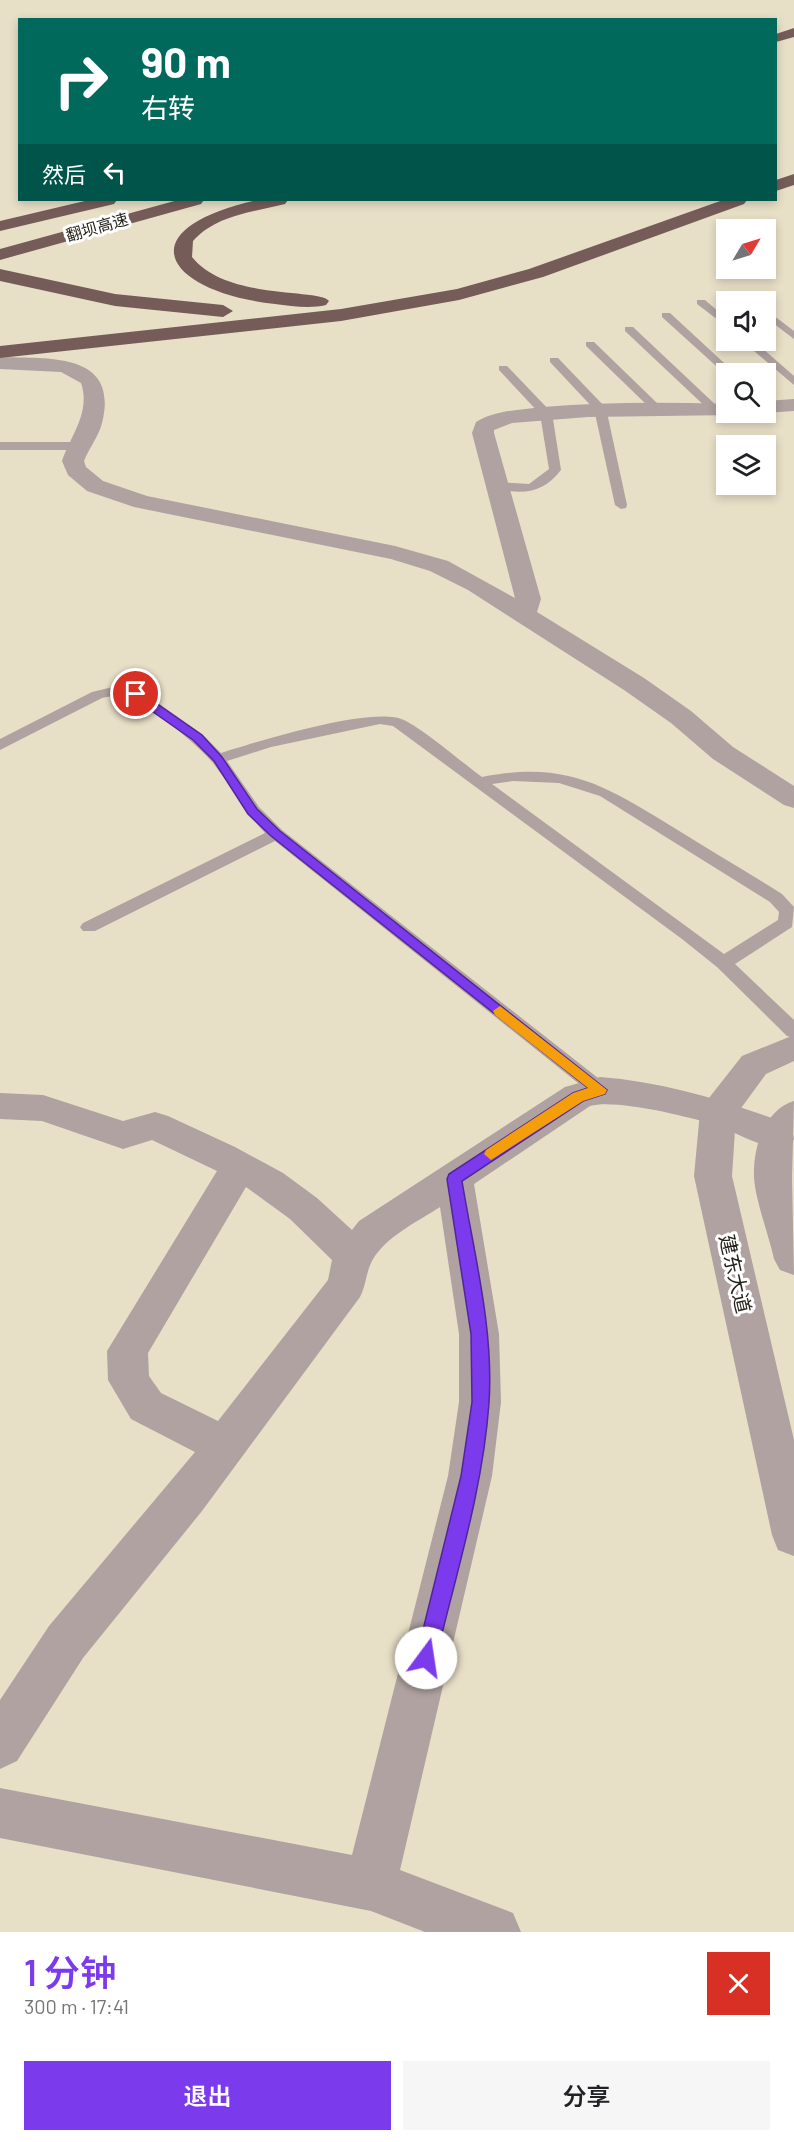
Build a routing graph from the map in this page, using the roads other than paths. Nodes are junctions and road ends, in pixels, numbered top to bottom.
1 (794, 28) edge
2 (794, 32) edge
3 (777, 33) edge
4 (777, 38) edge
5 (794, 167) edge
6 (777, 174) edge
7 (794, 179) edge
8 (777, 186) edge
9 (104, 201) edge
10 (151, 201) edge
11 (191, 201) edge
12 (275, 201) edge
13 (702, 201) edge
14 (735, 201) edge
15 (0, 226) edge
16 (0, 243) edge
17 (0, 255) edge
18 (0, 263) edge
19 (0, 275) edge
20 (332, 301) junction
21 (416, 302) junction
22 (701, 302) dead end
23 (666, 315) dead end
24 (716, 315) edge
25 (776, 321) edge
26 (629, 329) dead end
27 (794, 336) edge
28 (590, 344) dead end
29 (759, 351) edge
30 (0, 352) edge
31 (554, 360) dead end
32 (0, 363) edge
33 (719, 363) edge
34 (503, 368) dead end
35 (794, 382) edge
36 (794, 405) edge
37 (654, 406) junction
38 (716, 406) edge
39 (776, 406) edge
40 (600, 408) junction
41 (716, 410) edge
42 (546, 413) junction
43 (0, 446) edge
44 (78, 446) junction
45 (497, 486) junction
46 (621, 505) dead end
47 (524, 614) junction
48 (0, 744) edge
49 (218, 759) junction
50 (479, 782) junction
51 (794, 799) edge
52 (276, 834) junction
53 (89, 927) dead end
54 (723, 963) junction
55 (794, 1031) edge
56 (794, 1047) edge
57 (600, 1090) junction
58 (0, 1106) edge
59 (718, 1112) junction
60 (786, 1125) edge
61 (238, 1166) junction
62 (454, 1179) junction
63 (353, 1256) junction
64 (794, 1259) edge
65 (225, 1446) junction
66 (794, 1535) edge
67 (0, 1744) edge
68 (0, 1813) edge
69 (370, 1885) junction
70 (489, 1931) edge

1 - 3 highway
2 - 4 highway
5 - 6 highway
7 - 8 highway
9 - 15 highway
10 - 16 highway, 翻坝高速
11 - 17 highway, 翻坝高速
12 - 20 highway
13 - 20 highway
14 - 21 highway
18 - 20 highway
19 - 21 highway
21 - 30 highway
22 - 24 lane
23 - 33 lane
25 - 27 lane
26 - 38 lane
28 - 37 lane
29 - 35 lane
31 - 40 lane
32 - 44 street
34 - 42 lane
36 - 39 street
37 - 40 street
37 - 41 street
40 - 42 street
40 - 46 lane
42 - 45 lane
42 - 45 street
43 - 44 lane
44 - 47 street
45 - 47 street
47 - 51 street
48 - 49 lane
49 - 50 lane
49 - 52 lane
50 - 54 lane
50 - 54 lane
52 - 53 lane
52 - 57 lane
54 - 55 lane
56 - 59 street
57 - 59 street
57 - 62 street
58 - 61 street
59 - 60 street
59 - 66 street, 建东大道
60 - 64 street
61 - 63 street
61 - 65 street
62 - 63 street
62 - 69 street
63 - 65 street
65 - 67 street
68 - 69 street
69 - 70 street

